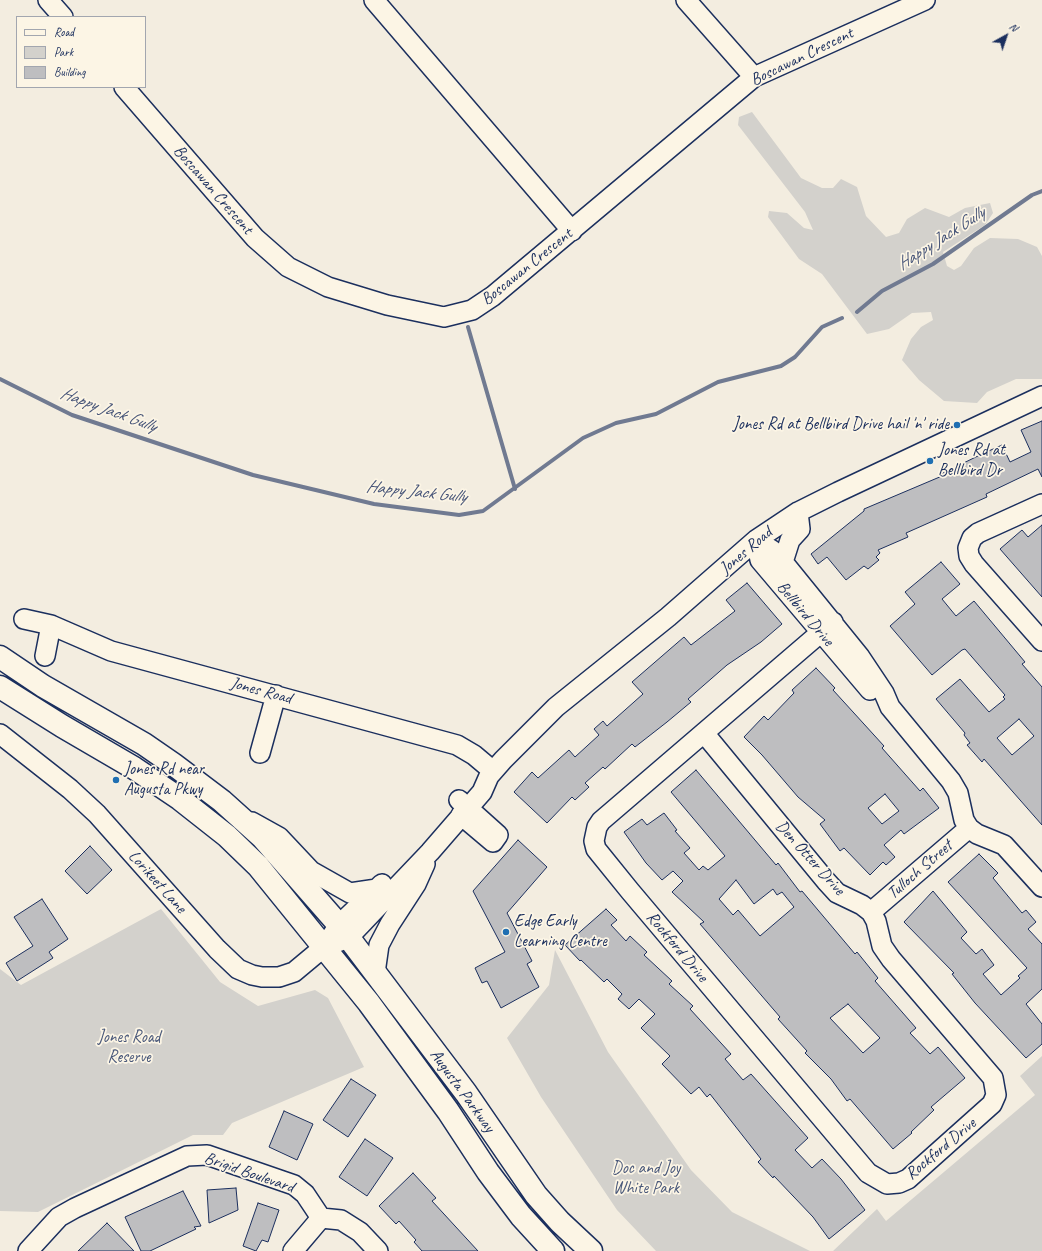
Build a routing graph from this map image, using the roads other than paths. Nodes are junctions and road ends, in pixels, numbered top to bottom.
1 (48, 0) edge
2 (374, 0) edge
3 (686, 0) edge
4 (925, 0) edge
5 (62, 16) edge
6 (754, 77) junction
7 (125, 88) edge
8 (572, 231) junction
9 (1042, 396) edge
10 (1042, 504) edge
11 (798, 512) junction
12 (756, 540) junction
13 (783, 562) junction
14 (24, 618) dead end
15 (50, 625) junction
16 (826, 627) junction
17 (1042, 641) edge
18 (44, 656) dead end
19 (0, 657) edge
20 (0, 687) edge
21 (276, 695) junction
22 (704, 733) junction
23 (0, 734) edge
24 (260, 753) dead end
25 (491, 774) junction
26 (462, 808) junction
27 (239, 815) junction
28 (969, 828) junction
29 (496, 839) dead end
30 (430, 852) junction
31 (1042, 887) edge
32 (377, 889) junction
33 (871, 912) junction
34 (344, 931) junction
35 (324, 947) junction
36 (375, 973) junction
37 (321, 1218) junction
38 (28, 1251) edge
39 (293, 1251) edge
40 (378, 1251) edge
41 (553, 1251) edge
42 (591, 1251) edge

1 - 5 street
2 - 8 street
3 - 6 street
4 - 6 street, Boscawan Crescent
6 - 8 street, Boscawan Crescent
7 - 8 street, Boscawan Crescent
9 - 11 street, Jones Road
10 - 17 street
11 - 12 street, Jones Road
11 - 13 street, Bellbird Drive
12 - 13 street, Bellbird Drive
12 - 16 street, Bellbird Drive
12 - 25 street, Jones Road
13 - 16 street, Bellbird Drive
14 - 15 street, Jones Road
15 - 18 street
15 - 21 street, Jones Road
16 - 22 street, Rockford Drive
16 - 28 street, Bellbird Drive
19 - 27 main road
20 - 35 main road
21 - 24 street
21 - 25 street, Jones Road
22 - 33 street, Den Otter Drive
22 - 33 street, Rockford Drive
23 - 35 street, Lorikeet Lane
25 - 26 street, Jones Road
26 - 29 street
26 - 30 street, Jones Road
26 - 32 street, Jones Road
27 - 32 street
27 - 34 main road
28 - 31 street
28 - 33 street, Tulloch Street
30 - 34 street, Jones Road
30 - 36 street
32 - 34 street, Jones Road
34 - 35 street, Jones Road
34 - 36 main road, Augusta Parkway
35 - 41 main road, Augusta Parkway
36 - 42 main road, Augusta Parkway
37 - 38 street, Brigid Boulevard
37 - 39 street
37 - 40 street

